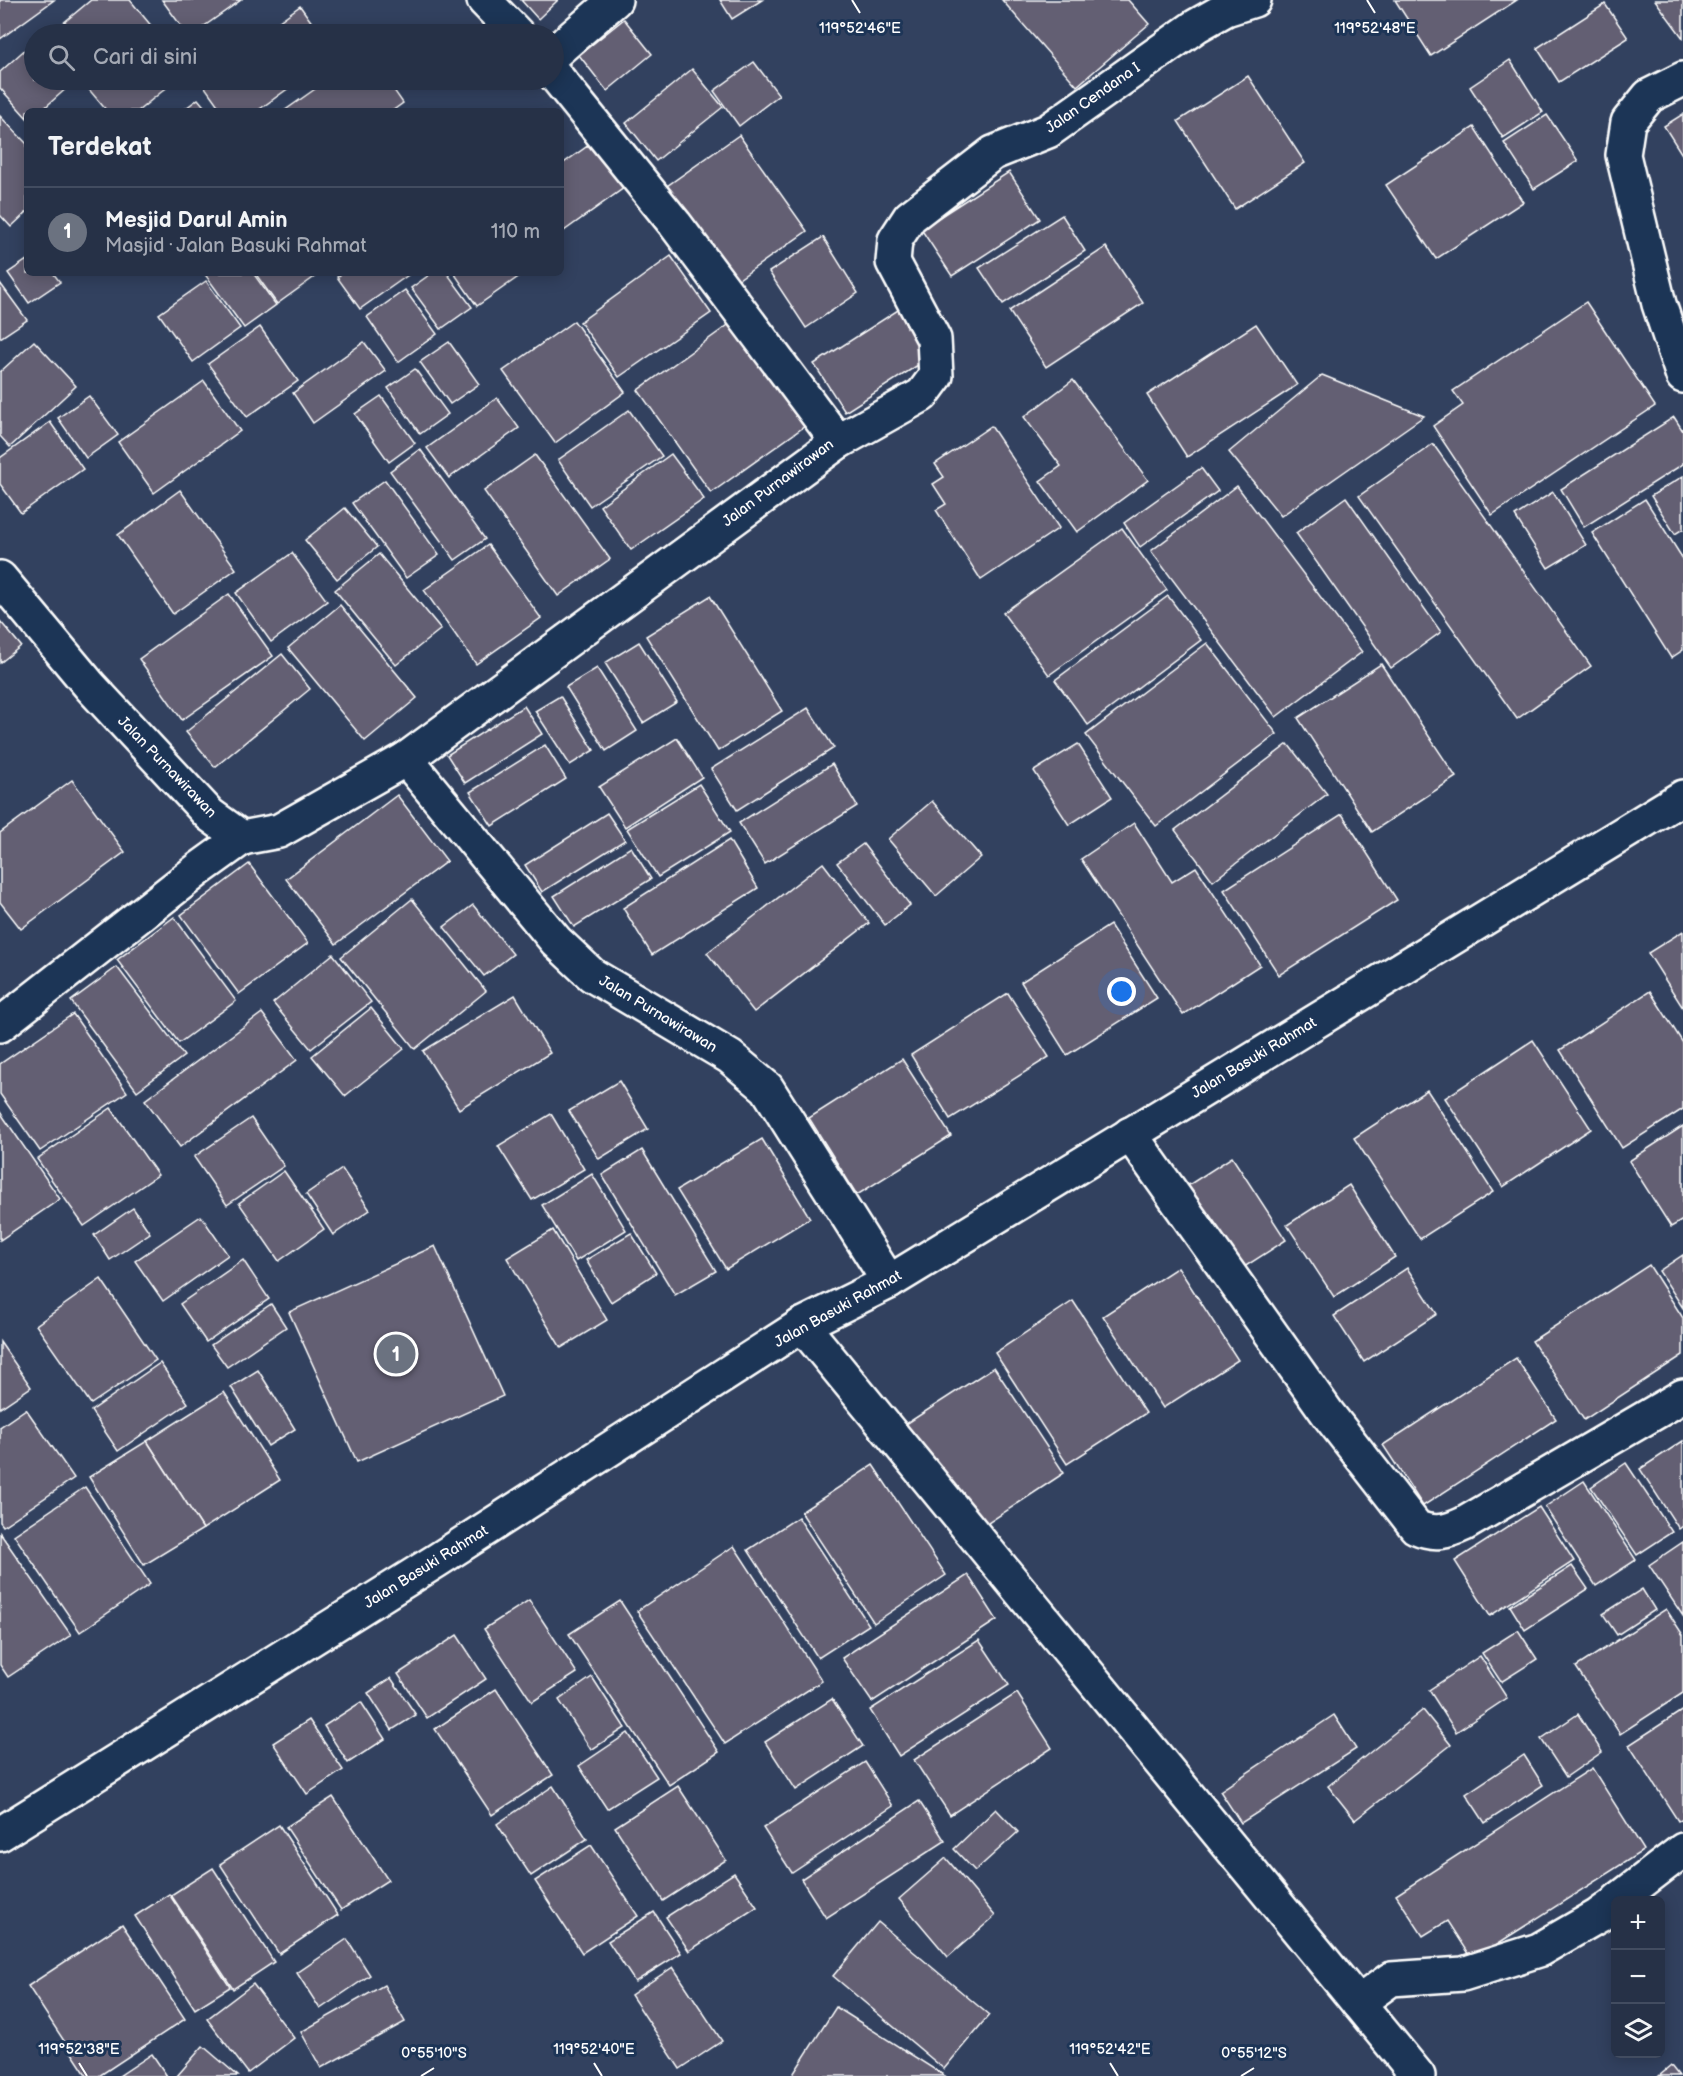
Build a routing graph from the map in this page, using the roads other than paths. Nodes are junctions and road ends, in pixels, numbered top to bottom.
1 (484, 0) edge
2 (615, 0) edge
3 (1254, 0) edge
4 (507, 24) edge
5 (564, 44) edge
6 (1683, 79) edge
7 (564, 86) edge
8 (1683, 376) edge
9 (838, 442) junction
10 (0, 578) edge
11 (406, 759) junction
12 (1683, 796) edge
13 (242, 838) junction
14 (0, 1025) edge
15 (1130, 1134) junction
16 (889, 1282) junction
17 (802, 1325) junction
18 (1683, 1396) edge
19 (0, 1834) edge
20 (1683, 1850) edge
21 (1625, 1896) edge
22 (1611, 1906) edge
23 (1358, 2003) junction
24 (1418, 2076) edge

1 - 4 main road
2 - 5 main road
3 - 9 main road, Jalan Cendana I
6 - 8 main road
7 - 9 main road, Jalan Purnawirawan
9 - 11 main road, Jalan Purnawirawan
10 - 13 main road, Jalan Purnawirawan
11 - 13 main road, Jalan Purnawirawan
11 - 16 main road, Jalan Purnawirawan
12 - 15 main road, Jalan Basuki Rahmat
13 - 14 main road
15 - 16 main road, Jalan Basuki Rahmat
15 - 18 main road
16 - 17 main road, Jalan Basuki Rahmat
17 - 19 main road, Jalan Basuki Rahmat
17 - 23 main road
20 - 21 main road
22 - 23 main road
23 - 24 main road

